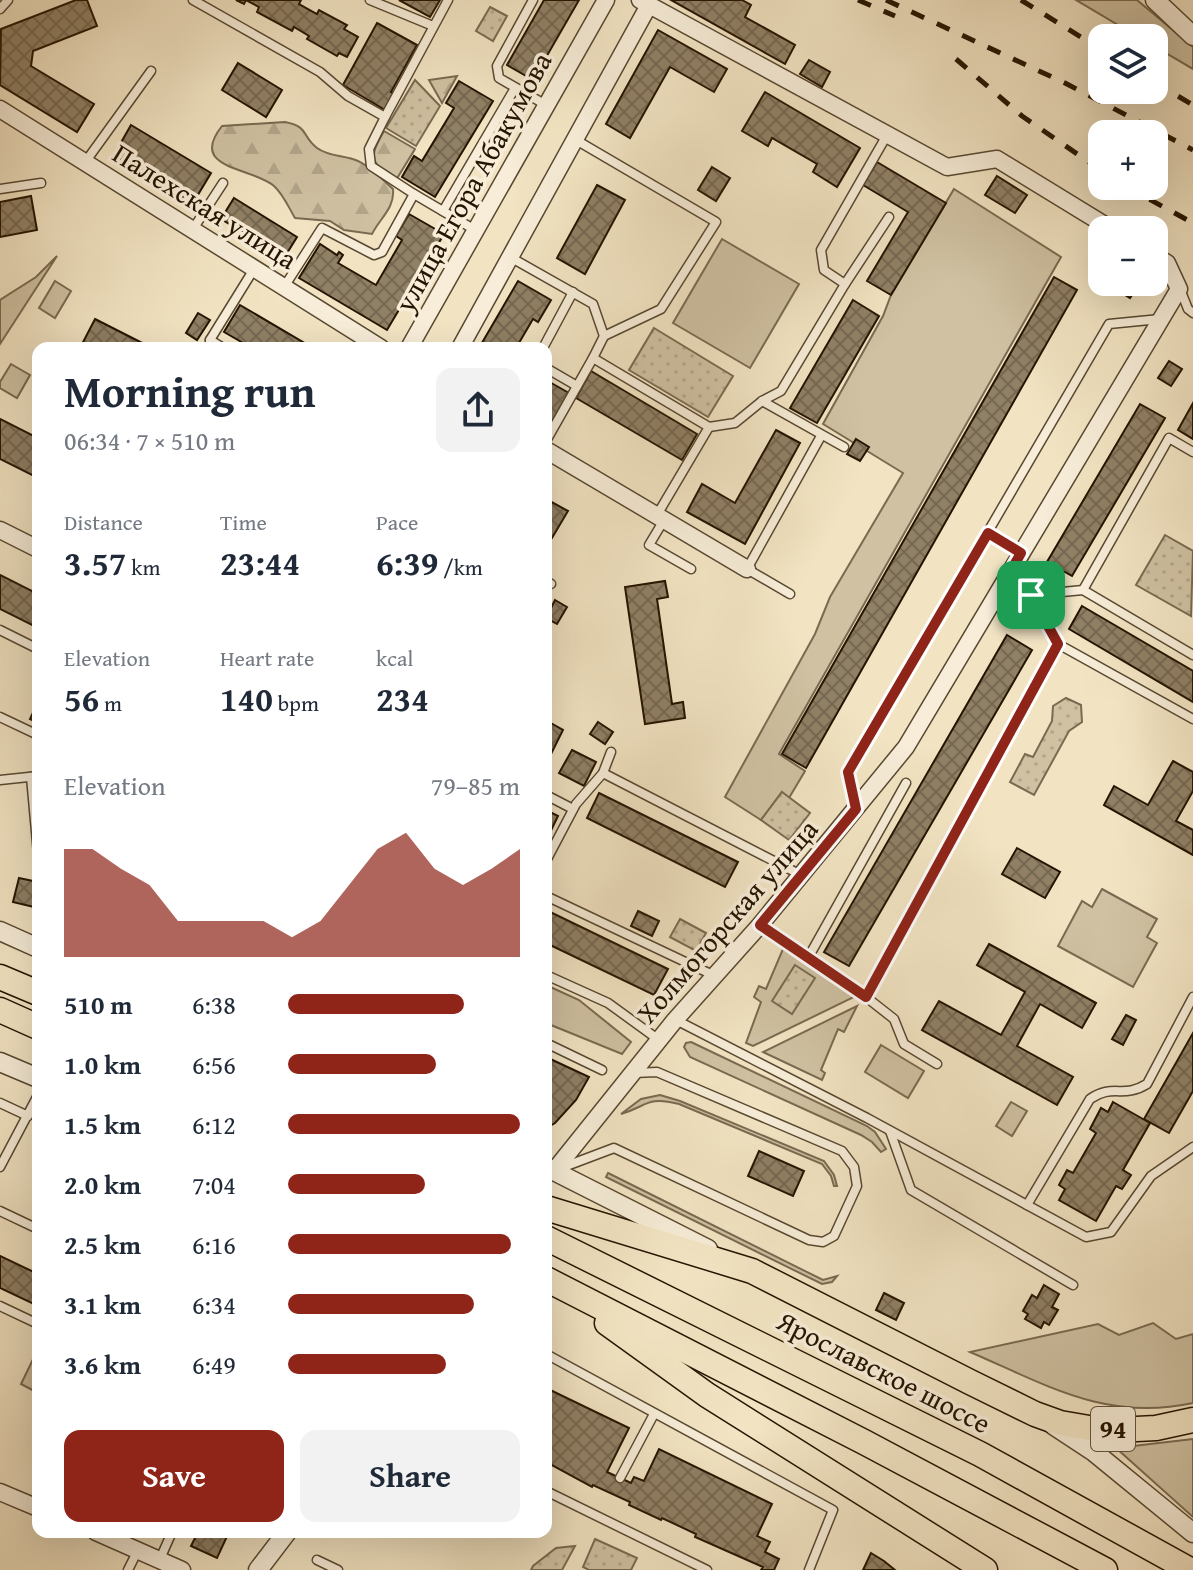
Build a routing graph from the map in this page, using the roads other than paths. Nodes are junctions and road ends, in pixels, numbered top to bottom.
1 (8, 0) edge
2 (193, 0) edge
3 (370, 0) edge
4 (448, 0) edge
5 (533, 0) edge
6 (606, 0) edge
7 (1155, 0) edge
8 (644, 2) edge
9 (0, 9) edge
10 (433, 26) junction
11 (1193, 36) edge
12 (151, 71) dead end
13 (515, 88) junction
14 (546, 105) junction
15 (0, 109) edge
16 (385, 117) junction
17 (888, 134) junction
18 (575, 139) junction
19 (86, 161) junction
20 (41, 183) dead end
21 (223, 183) dead end
22 (0, 189) edge
23 (414, 194) junction
24 (443, 211) junction
25 (1090, 216) edge
26 (889, 217) dead end
27 (193, 229) junction
28 (476, 230) junction
29 (510, 257) junction
30 (1168, 265) edge
31 (254, 268) junction
32 (845, 284) junction
33 (284, 287) junction
34 (1179, 289) junction
35 (573, 292) junction
36 (1193, 313) edge
37 (1161, 319) junction
38 (604, 336) junction
39 (211, 342) edge
40 (371, 342) edge
41 (412, 342) edge
42 (463, 342) edge
43 (546, 342) edge
44 (593, 358) junction
45 (552, 371) edge
46 (577, 386) junction
47 (762, 401) junction
48 (709, 427) junction
49 (552, 430) edge
50 (821, 436) junction
51 (844, 447) dead end
52 (1193, 452) edge
53 (552, 453) edge
54 (661, 517) junction
55 (0, 530) edge
56 (988, 533) junction
57 (32, 546) edge
58 (1021, 553) junction
59 (691, 569) dead end
60 (747, 569) junction
61 (1005, 581) junction
62 (1083, 590) junction
63 (790, 594) dead end
64 (1031, 595) junction
65 (0, 630) edge
66 (1058, 644) junction
67 (32, 646) edge
68 (1193, 655) edge
69 (0, 717) edge
70 (1193, 719) edge
71 (32, 732) edge
72 (611, 752) dead end
73 (603, 773) junction
74 (32, 776) edge
75 (0, 780) edge
76 (906, 783) dead end
77 (552, 798) edge
78 (573, 809) junction
79 (856, 809) junction
80 (552, 849) edge
81 (801, 875) junction
82 (552, 899) edge
83 (760, 925) junction
84 (0, 931) edge
85 (32, 945) edge
86 (808, 958) junction
87 (715, 976) junction
88 (0, 977) edge
89 (552, 978) edge
90 (32, 990) edge
91 (866, 997) junction
92 (1193, 997) edge
93 (0, 1010) edge
94 (675, 1020) junction
95 (32, 1024) edge
96 (659, 1040) junction
97 (552, 1046) edge
98 (0, 1062) edge
99 (937, 1064) dead end
100 (602, 1070) dead end
101 (632, 1073) junction
102 (32, 1075) edge
103 (0, 1103) edge
104 (32, 1108) edge
105 (28, 1116) junction
106 (890, 1131) junction
107 (1193, 1147) edge
108 (3, 1153) edge
109 (0, 1167) edge
110 (552, 1167) edge
111 (552, 1168) edge
112 (552, 1170) edge
113 (1027, 1205) junction
114 (552, 1210) edge
115 (0, 1211) edge
116 (32, 1226) edge
117 (552, 1241) edge
118 (752, 1271) junction
119 (552, 1283) edge
120 (552, 1284) edge
121 (1073, 1285) dead end
122 (0, 1306) edge
123 (32, 1321) edge
124 (552, 1357) edge
125 (654, 1414) junction
126 (1035, 1414) junction
127 (1193, 1420) edge
128 (620, 1478) dead end
129 (0, 1492) edge
130 (552, 1494) edge
131 (32, 1505) edge
132 (1193, 1533) edge
133 (111, 1538) edge
134 (169, 1538) edge
135 (282, 1538) edge
136 (1058, 1544) junction
137 (138, 1549) junction
138 (160, 1559) junction
139 (317, 1560) dead end
140 (128, 1570) edge
141 (182, 1570) edge
142 (258, 1570) edge
143 (338, 1570) edge
144 (707, 1570) edge
145 (809, 1570) edge
146 (985, 1570) edge
147 (1084, 1570) edge
148 (1105, 1570) edge
149 (1190, 1570) edge

1 - 9 lane
2 - 16 lane
3 - 10 lane
4 - 10 lane
5 - 13 lane
6 - 14 street, улица Егора Абакумова
7 - 11 street
8 - 17 street
8 - 18 street
10 - 16 lane
12 - 19 lane
13 - 14 lane
13 - 24 lane
14 - 28 street, улица Егора Абакумова
15 - 19 street, Палехская улица
16 - 23 lane
17 - 25 street
17 - 32 lane
18 - 29 street
18 - 38 lane
19 - 27 street, Палехская улица
20 - 22 lane
21 - 27 lane
23 - 24 lane
23 - 33 lane
24 - 28 lane
26 - 32 lane
27 - 31 street, Палехская улица
28 - 41 street, улица Егора Абакумова
29 - 35 lane
29 - 42 street
30 - 34 street
31 - 33 street, Палехская улица
31 - 39 lane
32 - 47 lane
33 - 40 street, Палехская улица
34 - 36 lane
34 - 37 street, Холмогорская улица
35 - 38 lane
35 - 43 lane
37 - 56 lane
37 - 58 street, Холмогорская улица
38 - 44 lane
44 - 46 lane
44 - 48 lane
45 - 46 lane
46 - 49 lane
47 - 48 lane
47 - 50 lane
48 - 54 lane
50 - 51 lane
50 - 60 lane
52 - 62 lane
53 - 54 street
54 - 59 lane
54 - 60 street
55 - 57 street
56 - 58 lane
56 - 79 lane
58 - 61 street, Холмогорская улица
60 - 63 lane
61 - 64 lane
61 - 79 street, Холмогорская улица
62 - 64 lane
62 - 68 lane
64 - 66 lane
65 - 67 lane
66 - 70 lane
66 - 91 lane
69 - 71 lane
72 - 73 lane
73 - 78 lane
73 - 81 lane
74 - 75 lane
76 - 86 lane
77 - 78 lane
78 - 80 lane
79 - 81 street, Холмогорская улица
81 - 83 street, Холмогорская улица
82 - 87 lane
83 - 86 lane
83 - 87 street, Холмогорская улица
84 - 85 street
86 - 91 lane
87 - 94 street, Холмогорская улица
88 - 90 main road
89 - 96 lane
91 - 99 lane
92 - 113 lane
93 - 95 main road
94 - 96 street, Холмогорская улица
94 - 106 lane
96 - 101 street, Холмогорская улица
97 - 100 lane
98 - 102 street
101 - 110 street, Холмогорская улица
101 - 111 lane
103 - 105 lane
104 - 105 lane
105 - 108 lane
106 - 113 lane
106 - 121 lane
107 - 113 lane
108 - 109 lane
112 - 118 street
114 - 118 main road
115 - 116 lane
117 - 149 main road, Ярославское шоссе
118 - 126 main road
119 - 136 main road
120 - 146 main road
122 - 123 lane
124 - 125 lane
125 - 128 lane
125 - 145 lane
126 - 127 main road, 94
126 - 132 street
129 - 131 street
130 - 144 lane
133 - 137 street
134 - 138 lane
135 - 142 street
136 - 147 main road
136 - 148 main road
137 - 138 street
137 - 140 lane
138 - 141 street
139 - 143 lane

